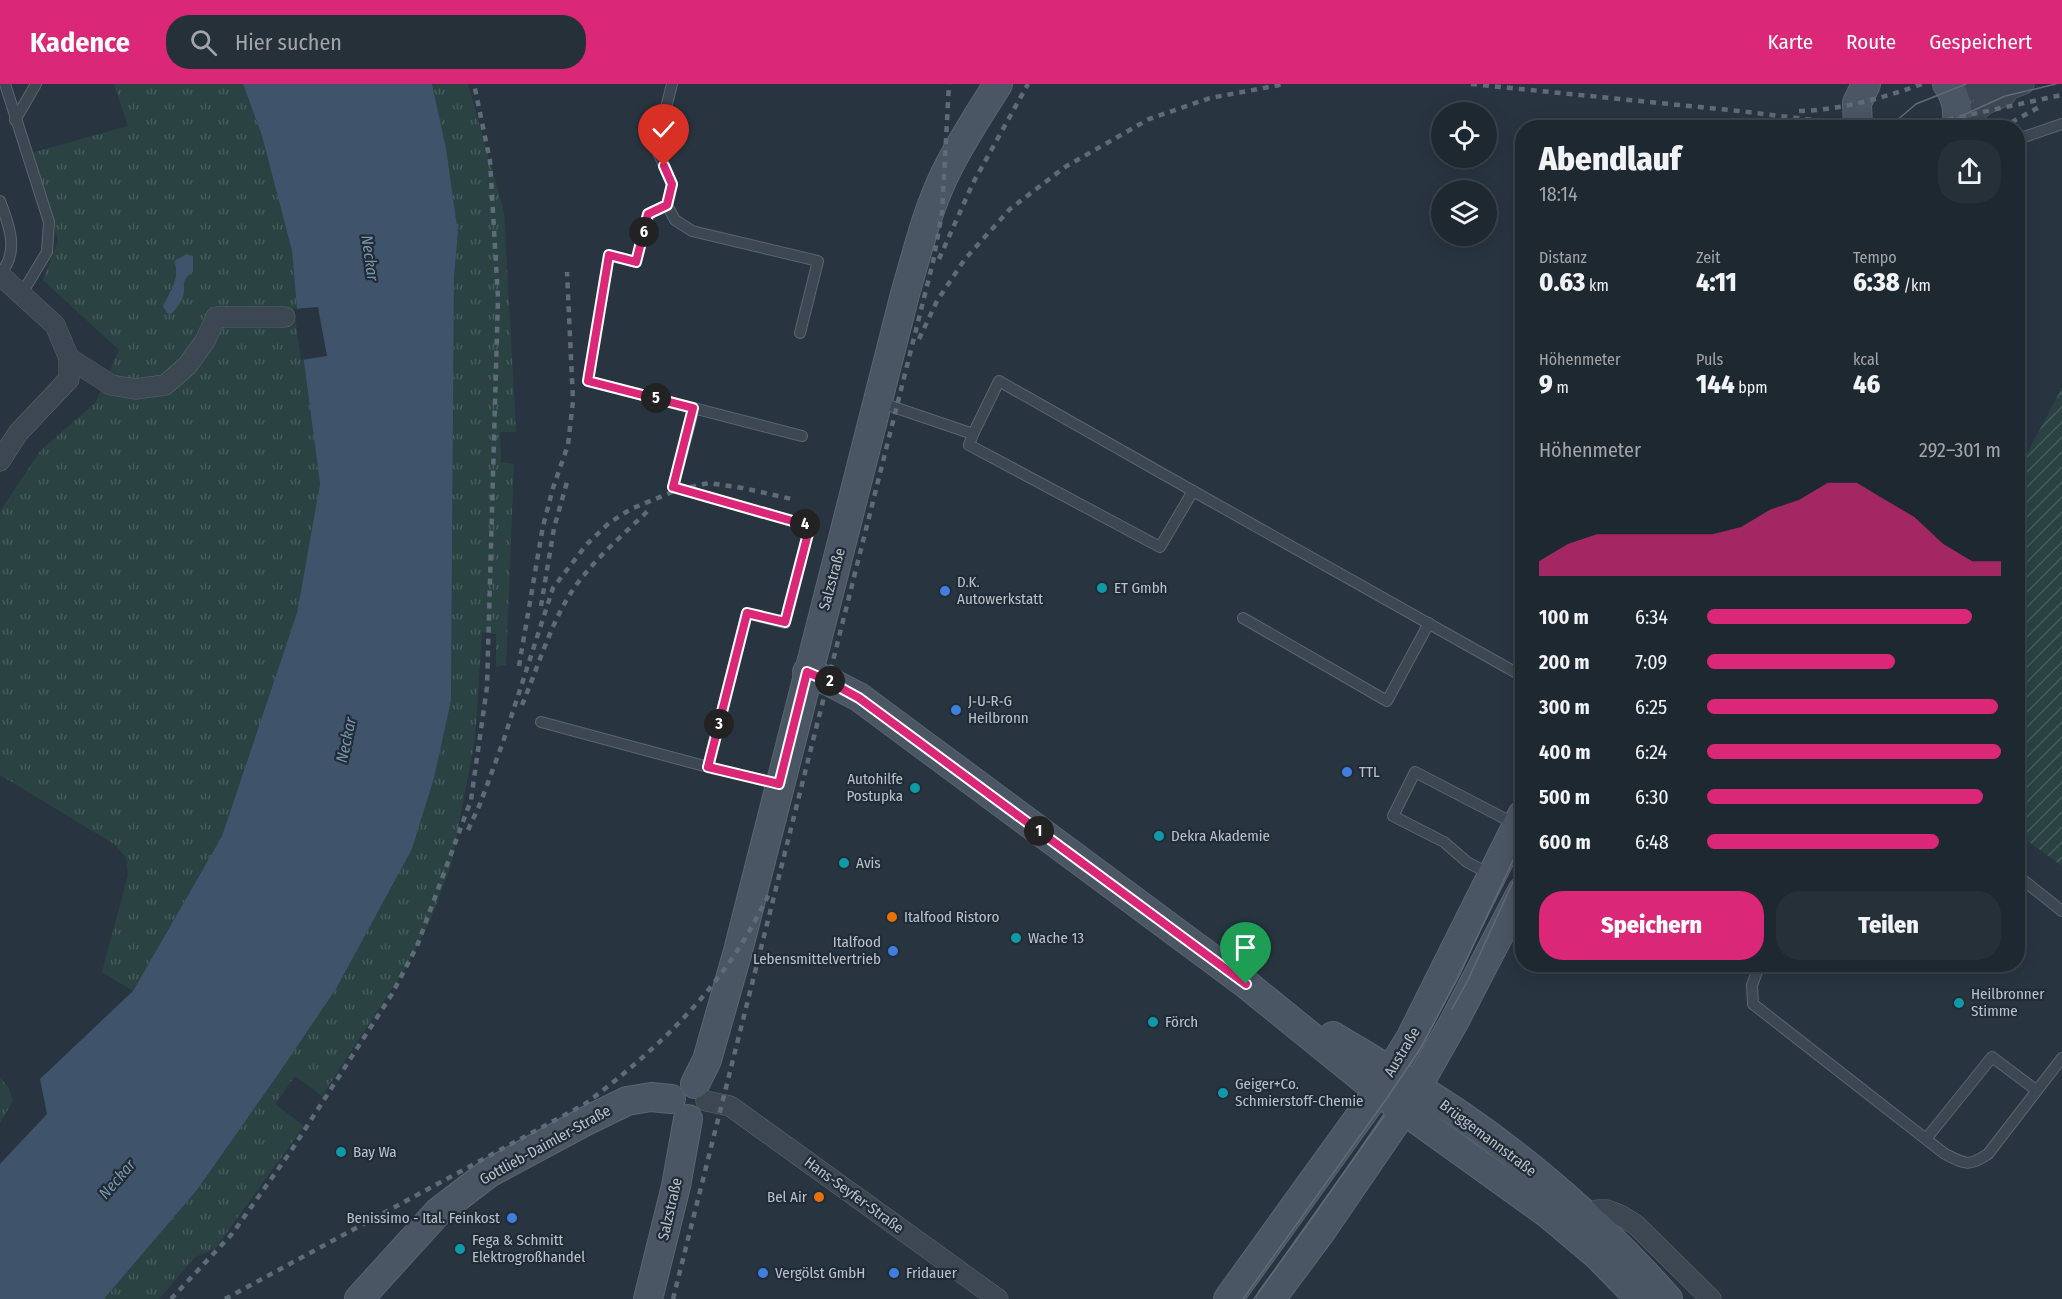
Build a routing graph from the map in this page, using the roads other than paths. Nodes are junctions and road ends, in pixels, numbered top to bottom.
1 (5, 84) edge
2 (36, 84) edge
3 (672, 84) edge
4 (998, 84) edge
5 (1866, 84) edge
6 (1948, 85) edge
7 (2017, 87) edge
8 (15, 120) junction
9 (1858, 120) edge
10 (1957, 120) edge
11 (1966, 120) edge
12 (2062, 124) edge
13 (2025, 137) edge
14 (0, 201) edge
15 (667, 205) junction
16 (0, 275) edge
17 (21, 295) junction
18 (285, 317) dead end
19 (800, 333) dead end
20 (69, 358) junction
21 (878, 401) junction
22 (693, 408) junction
23 (973, 434) junction
24 (802, 436) dead end
25 (0, 461) edge
26 (1193, 491) junction
27 (1244, 618) dead end
28 (1429, 624) junction
29 (807, 672) junction
30 (1515, 672) edge
31 (541, 722) dead end
32 (708, 767) junction
33 (779, 784) junction
34 (1515, 818) edge
35 (1515, 830) edge
36 (1493, 876) junction
37 (2025, 882) edge
38 (1515, 904) edge
39 (2062, 911) edge
40 (1757, 972) edge
41 (2062, 1058) edge
42 (1384, 1081) junction
43 (2036, 1090) junction
44 (1410, 1099) junction
45 (690, 1101) junction
46 (1926, 1139) junction
47 (1588, 1216) junction
48 (365, 1297) edge
49 (648, 1299) edge
50 (998, 1299) edge
51 (1228, 1299) edge
52 (1271, 1299) edge
53 (1640, 1299) edge
54 (1668, 1299) edge
55 (1711, 1299) edge

1 - 8 lane
2 - 8 lane
3 - 15 lane
4 - 21 street, Salzstraße
5 - 9 street
6 - 7 street
6 - 10 street
7 - 11 street
8 - 17 lane
12 - 13 lane
14 - 16 lane
15 - 19 lane
15 - 22 lane
16 - 17 street
17 - 20 street
18 - 20 street
20 - 25 street
21 - 23 lane
21 - 29 street, Salzstraße
22 - 24 lane
22 - 32 lane
23 - 26 lane
23 - 26 lane
26 - 28 lane
27 - 28 lane
28 - 30 lane
29 - 33 street, Salzstraße
29 - 42 street, Brüggemannstraße
31 - 32 lane
32 - 33 lane
33 - 45 street, Salzstraße
34 - 36 lane
35 - 36 street, Austraße
36 - 42 street, Austraße
37 - 39 lane
38 - 44 street, Austraße
40 - 46 lane
41 - 43 lane
42 - 44 street, Brüggemannstraße
42 - 51 street, Austraße
43 - 46 lane
43 - 46 lane
44 - 47 street, Brüggemannstraße
44 - 52 street, Austraße
44 - 53 street, Brüggemannstraße
45 - 48 street, Gottlieb-Daimler-Straße
45 - 49 street, Salzstraße
45 - 50 street, Hans-Seyfer-Straße
47 - 54 street, Brüggemannstraße
47 - 55 street

